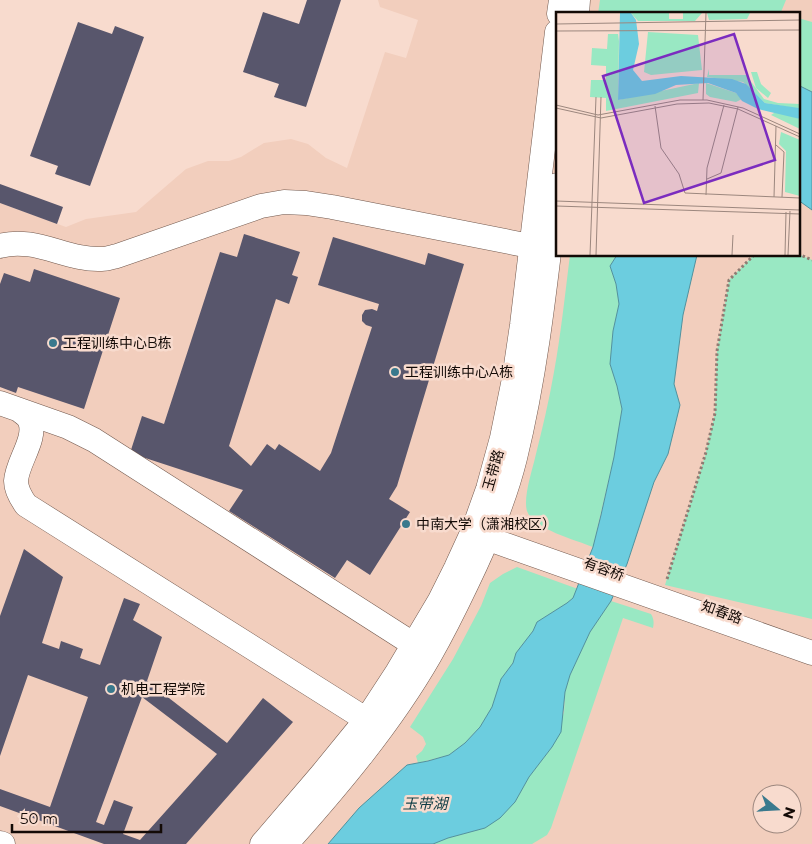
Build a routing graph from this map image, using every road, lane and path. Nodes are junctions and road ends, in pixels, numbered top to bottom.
1 (556, 48) edge
2 (556, 187) edge
3 (546, 208) junction
4 (0, 246) edge
5 (540, 248) junction
6 (800, 255) edge
7 (753, 256) edge
8 (812, 260) edge
9 (10, 406) edge
10 (68, 427) junction
11 (28, 442) junction
12 (482, 530) junction
13 (631, 584) junction
14 (663, 590) junction
15 (812, 644) edge
16 (422, 650) junction
17 (812, 653) edge
18 (373, 724) junction
19 (262, 844) edge
20 (286, 844) edge

1 - 3 street, 玉带路
2 - 3 street
3 - 5 street, 玉带路
4 - 5 street
5 - 12 street, 玉带路
6 - 8 path
7 - 14 path
9 - 10 street
9 - 11 street
10 - 11 street
10 - 16 street
11 - 18 street
12 - 13 street, 有容桥
12 - 16 street, 玉带路
13 - 14 street, 知春路
13 - 17 street
14 - 15 street, 知春路
16 - 18 street, 玉带路
18 - 19 street, 玉带路
18 - 20 street

